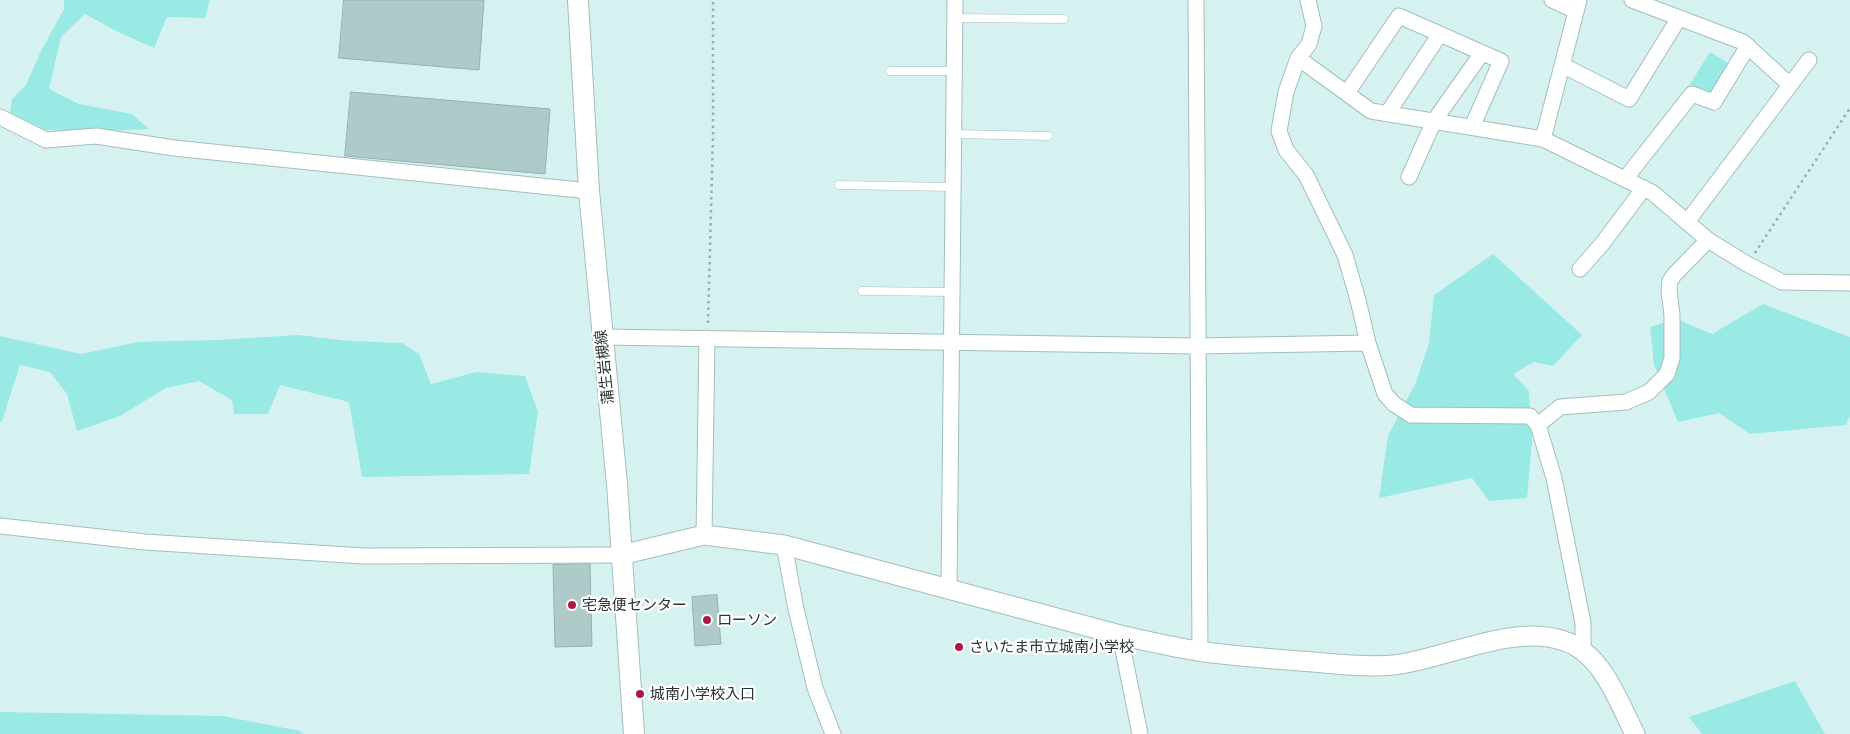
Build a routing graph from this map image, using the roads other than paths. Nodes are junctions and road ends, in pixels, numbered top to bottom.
1 (578, 0) edge
2 (954, 0) edge
3 (1196, 0) edge
4 (1308, 0) edge
5 (1552, 0) edge
6 (1632, 0) edge
7 (1578, 5) edge
8 (954, 18) junction
9 (1679, 18) junction
10 (1064, 19) dead end
11 (1440, 34) junction
12 (1748, 46) junction
13 (1482, 53) junction
14 (1298, 58) junction
15 (1809, 60) dead end
16 (1562, 65) junction
17 (890, 71) dead end
18 (954, 71) junction
19 (1790, 85) junction
20 (1347, 94) junction
21 (1387, 114) junction
22 (0, 117) edge
23 (1434, 121) junction
24 (1472, 127) junction
25 (954, 134) junction
26 (1048, 136) dead end
27 (1543, 139) junction
28 (1409, 177) dead end
29 (1625, 179) junction
30 (839, 185) dead end
31 (953, 187) junction
32 (1644, 188) junction
33 (589, 191) junction
34 (1686, 222) junction
35 (1708, 240) junction
36 (1580, 270) dead end
37 (1850, 283) edge
38 (862, 291) dead end
39 (953, 292) junction
40 (602, 337) junction
41 (707, 338) junction
42 (952, 342) junction
43 (1368, 343) junction
44 (1197, 346) junction
45 (1538, 425) junction
46 (0, 526) edge
47 (704, 535) junction
48 (784, 545) junction
49 (622, 555) junction
50 (950, 589) junction
51 (1120, 635) junction
52 (1583, 650) junction
53 (1200, 652) junction
54 (634, 734) edge
55 (833, 734) edge
56 (1140, 734) edge
57 (1635, 734) edge

1 - 33 main road, 蒲生岩槻線
2 - 8 street
3 - 44 street
4 - 14 street
5 - 7 street
6 - 9 street
7 - 16 street
8 - 10 lane
8 - 18 street
9 - 12 street
9 - 16 street
11 - 13 street
11 - 20 street
11 - 21 street
12 - 19 street
12 - 29 street
13 - 23 street
13 - 24 street
14 - 20 street
14 - 43 street
15 - 19 street
16 - 27 street
17 - 18 lane
18 - 25 street
19 - 34 street
20 - 21 street
21 - 23 street
22 - 33 street
23 - 24 street
23 - 28 street
24 - 27 street
25 - 26 lane
25 - 31 street
27 - 29 street
29 - 32 street
30 - 31 lane
31 - 39 street
32 - 34 street
32 - 36 street
33 - 40 main road, 蒲生岩槻線
34 - 35 street
35 - 37 street
35 - 45 street
38 - 39 lane
39 - 42 street
40 - 41 street
40 - 49 main road, 蒲生岩槻線
41 - 42 street
41 - 47 street
42 - 44 street
42 - 50 street
43 - 44 street
43 - 45 street
44 - 53 street
45 - 52 street
46 - 49 street
47 - 48 street
47 - 49 street
48 - 50 street
48 - 55 street
49 - 54 main road, 蒲生岩槻線
50 - 51 street
51 - 53 street
51 - 56 street
52 - 53 street
52 - 57 street

